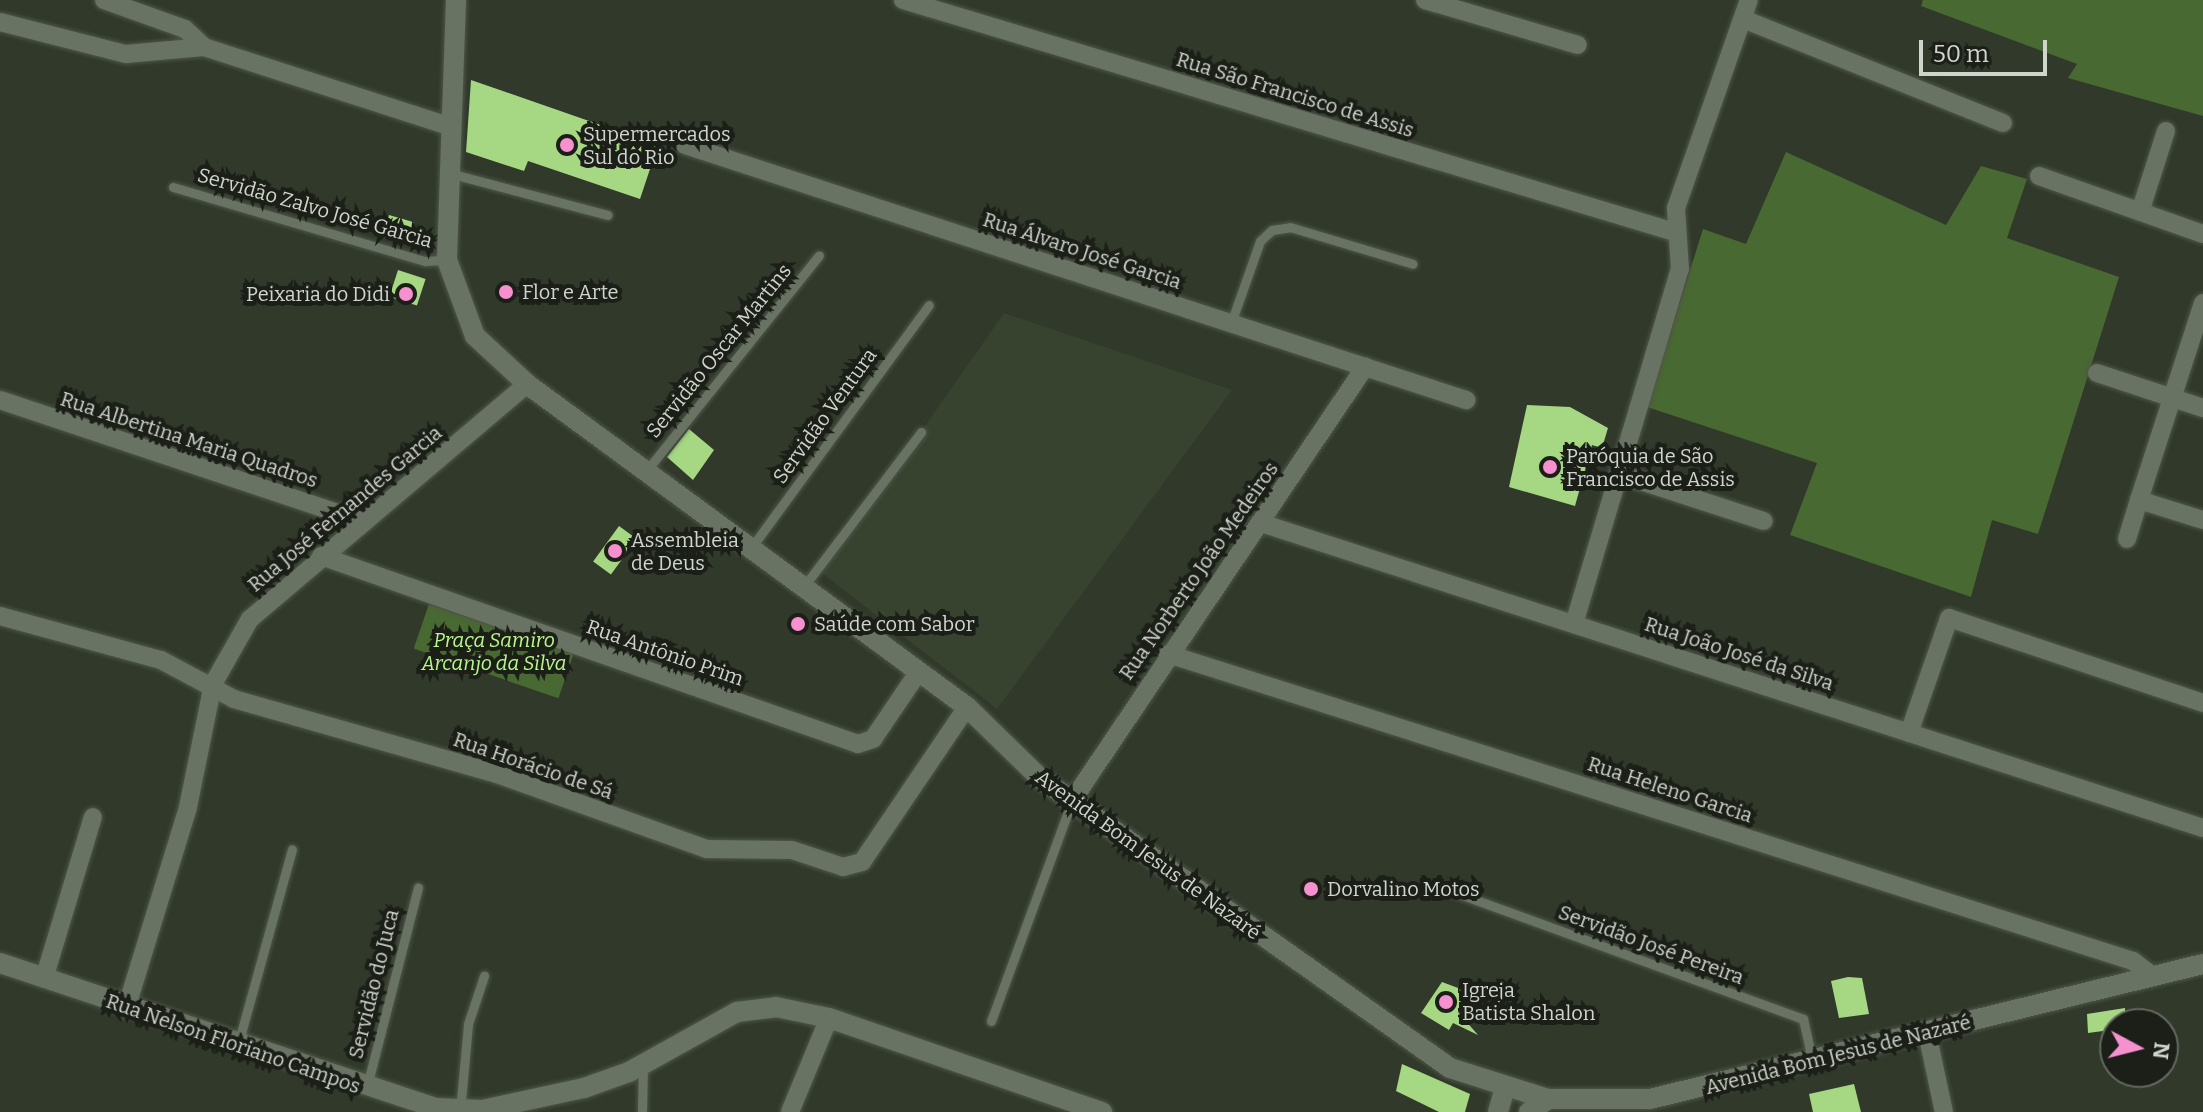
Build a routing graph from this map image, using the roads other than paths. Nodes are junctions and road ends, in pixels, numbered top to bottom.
1 (104, 0) edge
2 (456, 0) edge
3 (903, 0) edge
4 (1425, 0) edge
5 (1749, 0) edge
6 (1743, 19) junction
7 (0, 22) edge
8 (1578, 45) dead end
9 (204, 47) junction
10 (2003, 123) dead end
11 (449, 126) junction
12 (2166, 131) dead end
13 (685, 145) dead end
14 (446, 172) junction
15 (2039, 176) dead end
16 (173, 187) dead end
17 (2140, 212) junction
18 (608, 215) dead end
19 (1675, 232) junction
20 (2203, 234) edge
21 (819, 255) dead end
22 (447, 260) junction
23 (1413, 264) dead end
24 (2203, 303) edge
25 (929, 305) dead end
26 (1231, 323) junction
27 (1365, 367) junction
28 (2097, 373) dead end
29 (527, 384) junction
30 (2172, 398) junction
31 (0, 400) edge
32 (1466, 400) dead end
33 (2203, 408) edge
34 (921, 432) dead end
35 (647, 470) junction
36 (1619, 474) junction
37 (2139, 500) junction
38 (2203, 520) edge
39 (1764, 521) dead end
40 (364, 522) junction
41 (1261, 523) junction
42 (2127, 539) dead end
43 (751, 548) junction
44 (321, 556) junction
45 (805, 585) junction
46 (0, 616) edge
47 (1574, 624) junction
48 (1168, 654) junction
49 (919, 671) junction
50 (213, 684) junction
51 (2203, 703) edge
52 (967, 707) junction
53 (1909, 733) junction
54 (1072, 801) junction
55 (93, 817) dead end
56 (2203, 828) edge
57 (292, 849) dead end
58 (418, 887) dead end
59 (1446, 889) dead end
60 (0, 963) edge
61 (2203, 965) edge
62 (484, 976) dead end
63 (2154, 977) junction
64 (44, 979) junction
65 (126, 1009) junction
66 (829, 1018) junction
67 (991, 1021) dead end
68 (1927, 1033) junction
69 (237, 1047) junction
70 (1813, 1062) junction
71 (643, 1064) junction
72 (1505, 1087) junction
73 (366, 1089) junction
74 (1548, 1099) junction
75 (1651, 1105) edge
76 (399, 1106) edge
77 (460, 1111) edge
78 (642, 1112) edge
79 (790, 1112) edge
80 (1102, 1112) edge
81 (1498, 1112) edge
82 (1529, 1112) edge
83 (1944, 1112) edge

1 - 9 street
2 - 11 main road, Avenida Bom Jesus de Nazaré
3 - 19 street, Rua São Francisco de Assis
4 - 8 street
5 - 6 street
6 - 10 street
6 - 19 street
7 - 9 street
9 - 11 street
11 - 14 main road, Avenida Bom Jesus de Nazaré
12 - 17 street
13 - 26 street, Rua Álvaro José Garcia
14 - 18 lane
14 - 22 main road, Avenida Bom Jesus de Nazaré
15 - 17 street
16 - 22 lane, Servidão Zalvo José Garcia
17 - 20 street
19 - 36 street
21 - 35 lane, Servidão Oscar Martins
22 - 29 main road, Avenida Bom Jesus de Nazaré
23 - 26 lane
24 - 30 street
25 - 43 lane, Servidão Ventura
26 - 27 street, Rua Álvaro José Garcia
27 - 32 street, Rua Álvaro José Garcia
27 - 41 street, Rua Norberto João Medeiros
28 - 30 street
29 - 35 main road, Avenida Bom Jesus de Nazaré
29 - 40 street, Rua José Fernandes Garcia
30 - 33 street
30 - 37 street
31 - 40 street, Rua Albertina Maria Quadros
34 - 45 lane
35 - 43 main road, Avenida Bom Jesus de Nazaré
36 - 39 street
36 - 47 street
37 - 38 street
37 - 42 street
40 - 44 street, Rua José Fernandes Garcia
41 - 47 street, Rua João José da Silva
41 - 48 street, Rua Norberto João Medeiros
43 - 45 main road, Avenida Bom Jesus de Nazaré
44 - 49 street, Rua Antônio Prim
44 - 50 street, Rua José Fernandes Garcia
45 - 49 main road, Avenida Bom Jesus de Nazaré
46 - 50 street, Rua Horácio de Sá
47 - 53 street, Rua João José da Silva
48 - 54 street, Rua Norberto João Medeiros
48 - 63 street, Rua Heleno Garcia
49 - 52 main road, Avenida Bom Jesus de Nazaré
50 - 52 street, Rua Horácio de Sá
50 - 65 street, Rua José Fernandes Garcia
51 - 53 street
52 - 54 main road, Avenida Bom Jesus de Nazaré
53 - 56 street, Rua João José da Silva
54 - 67 lane
54 - 72 main road, Avenida Bom Jesus de Nazaré
55 - 64 street
57 - 69 lane
58 - 73 lane, Servidão do Juca
59 - 70 lane, Servidão José Pereira
60 - 64 main road, Rua Nelson Floriano Campos
61 - 63 main road, Avenida Bom Jesus de Nazaré
62 - 77 lane
63 - 68 main road, Avenida Bom Jesus de Nazaré
64 - 65 main road, Rua Nelson Floriano Campos
65 - 69 main road, Rua Nelson Floriano Campos
66 - 71 main road, Rua Nelson Floriano Campos
66 - 79 street
66 - 80 main road, Rua Nelson Floriano Campos
68 - 70 main road, Avenida Bom Jesus de Nazaré
68 - 83 street
69 - 73 main road, Rua Nelson Floriano Campos
70 - 75 main road, Avenida Bom Jesus de Nazaré
71 - 77 main road, Rua Nelson Floriano Campos
71 - 78 lane
72 - 74 main road, Avenida Bom Jesus de Nazaré
72 - 81 main road
73 - 76 main road, Rua Nelson Floriano Campos
74 - 75 main road, Avenida Bom Jesus de Nazaré
74 - 82 main road
76 - 77 main road, Rua Nelson Floriano Campos

